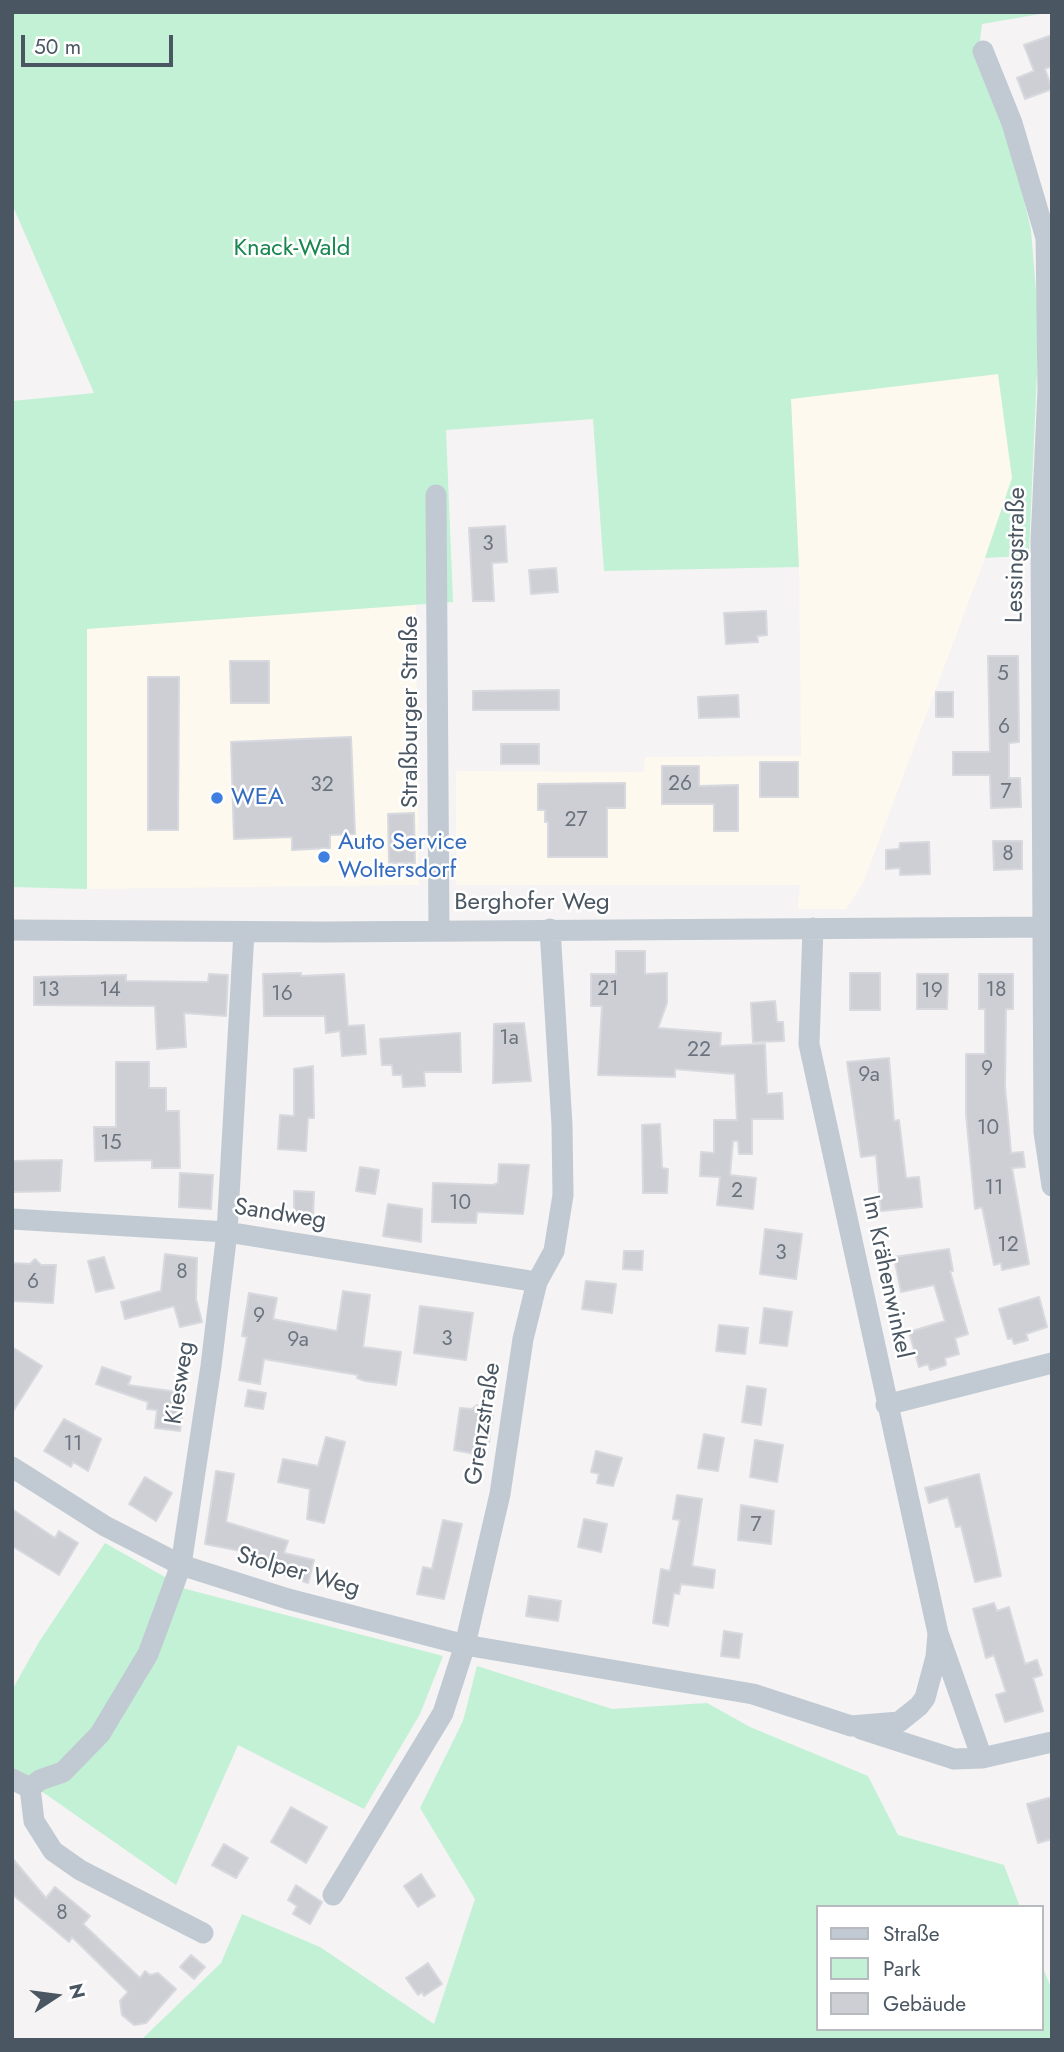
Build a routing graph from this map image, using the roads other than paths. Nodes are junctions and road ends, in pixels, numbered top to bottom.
1 (983, 51) dead end
2 (1049, 237) edge
3 (436, 495) dead end
4 (1046, 541) edge
5 (1048, 926) edge
6 (813, 928) junction
7 (550, 929) junction
8 (12, 930) edge
9 (439, 930) junction
10 (244, 932) junction
11 (1048, 1070) edge
12 (1052, 1186) edge
13 (12, 1219) edge
14 (227, 1232) junction
15 (537, 1282) junction
16 (1052, 1363) edge
17 (886, 1405) junction
18 (12, 1467) edge
19 (181, 1564) junction
20 (938, 1633) junction
21 (465, 1645) junction
22 (592, 1667) joint
23 (851, 1726) junction
24 (1052, 1742) edge
25 (982, 1758) junction
26 (21, 1784) edge
27 (333, 1895) dead end
28 (203, 1933) dead end

1 - 2 street, Lessingstraße
2 - 4 street, Lessingstraße
3 - 9 street, Straßburger Straße
4 - 5 street, Lessingstraße
5 - 6 street, Berghofer Weg
5 - 11 street, Lessingstraße
6 - 7 street, Berghofer Weg
6 - 17 street, Im Krähenwinkel
7 - 9 street, Berghofer Weg
7 - 15 street, Grenzstraße
8 - 10 street, Berghofer Weg
9 - 10 street, Berghofer Weg
10 - 14 street, Kiesweg
11 - 12 street, Lessingstraße
13 - 14 street, Sandweg
14 - 15 street, Sandweg
14 - 19 street, Kiesweg
15 - 21 street, Grenzstraße
16 - 17 street
17 - 20 street, Im Krähenwinkel
18 - 19 street, Stolper Weg
19 - 21 street, Stolper Weg
19 - 26 street, Kiesweg
20 - 23 street, Im Krähenwinkel
20 - 25 street, Im Krähenwinkel
21 - 22 street, Stolper Weg
21 - 27 street, Grenzstraße
22 - 23 street, Im Krähenwinkel
23 - 25 street
24 - 25 street
26 - 28 street

